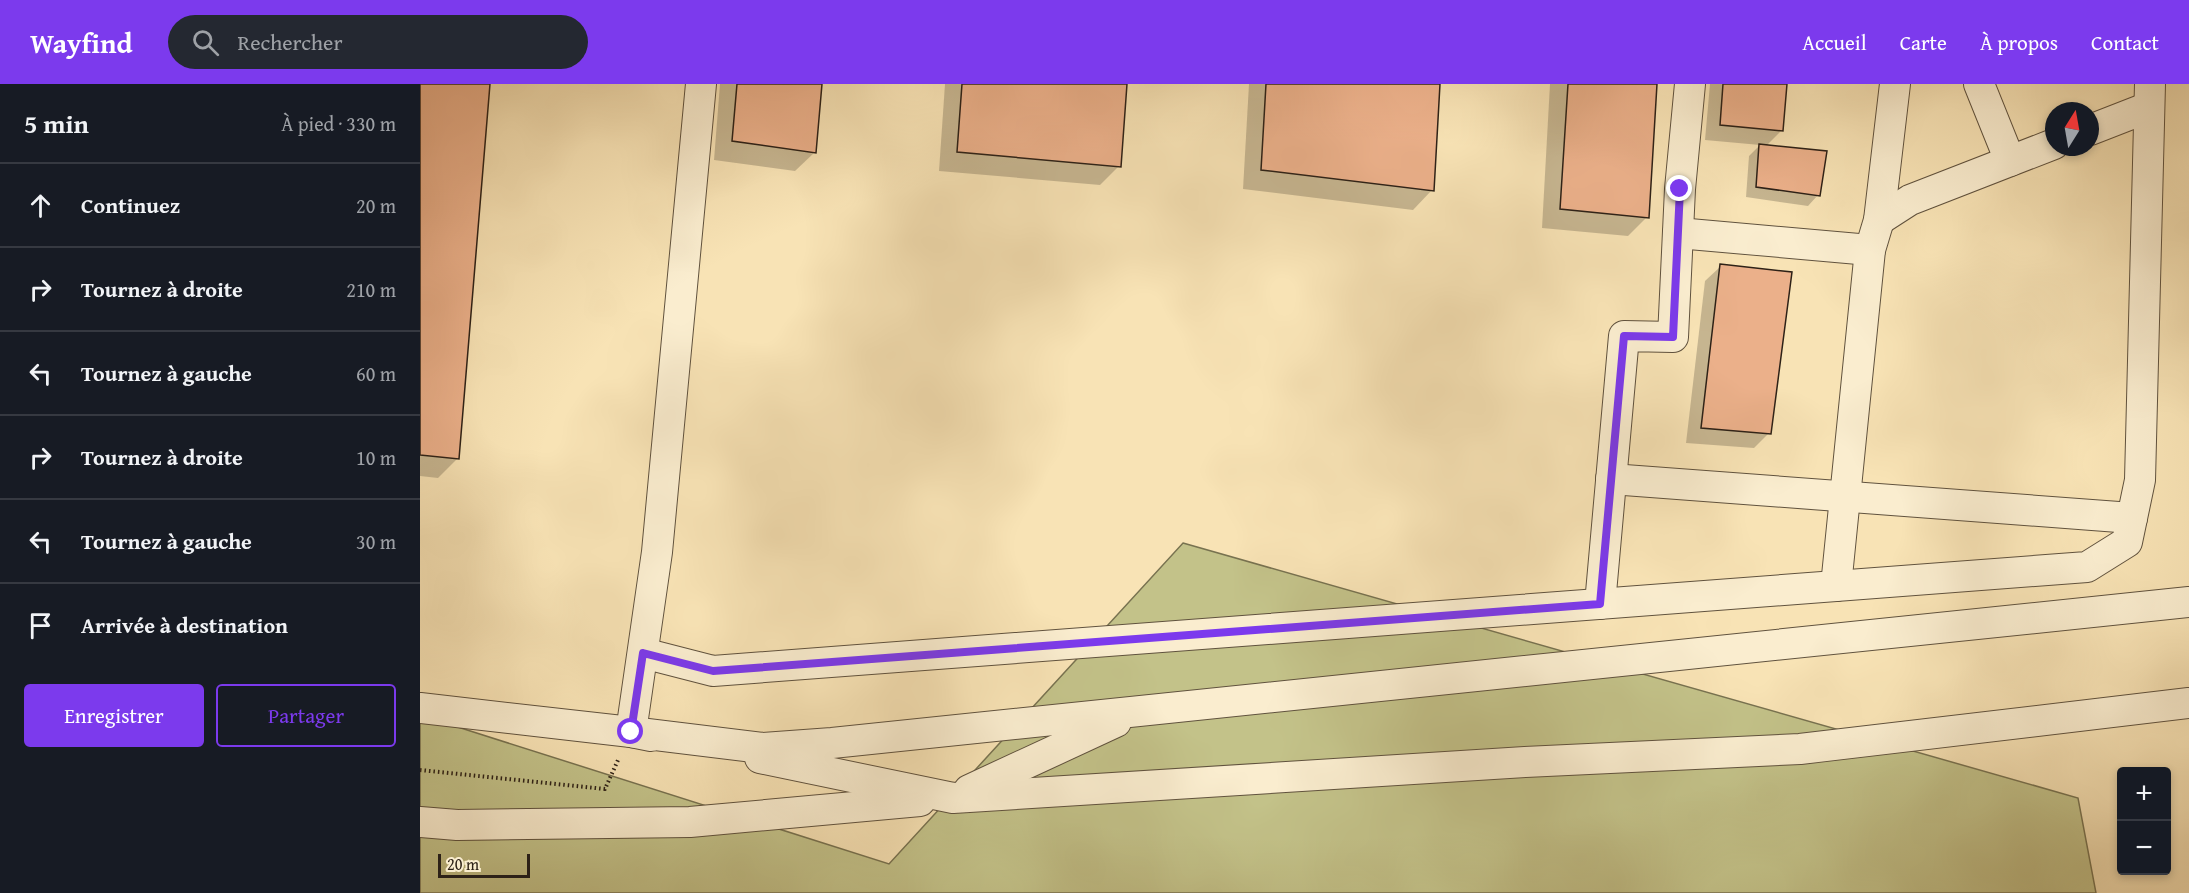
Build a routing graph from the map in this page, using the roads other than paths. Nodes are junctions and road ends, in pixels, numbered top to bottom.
1 (701, 84) edge
2 (1690, 84) edge
3 (1895, 84) edge
4 (1979, 84) edge
5 (2150, 95) edge
6 (2099, 125) edge
7 (2045, 147) edge
8 (2010, 160) junction
9 (1879, 220) junction
10 (1678, 233) junction
11 (1870, 250) junction
12 (1611, 479) junction
13 (1845, 497) junction
14 (2132, 518) junction
15 (1836, 586) junction
16 (2189, 602) edge
17 (1600, 604) junction
18 (643, 653) junction
19 (2189, 703) edge
20 (420, 708) edge
21 (1139, 711) junction
22 (631, 732) junction
23 (953, 798) junction
24 (420, 822) edge

1 - 18 street
2 - 10 street
3 - 9 street
4 - 8 street
5 - 6 street
5 - 14 street
7 - 8 street
8 - 9 street
9 - 11 street
10 - 11 street
10 - 12 street
11 - 13 street
12 - 13 street
12 - 17 street
13 - 14 street
13 - 15 street
14 - 15 street
15 - 17 street
16 - 21 street
17 - 18 street
18 - 22 street
19 - 23 street
20 - 22 street
21 - 22 street
21 - 23 street
22 - 23 street
23 - 24 street

